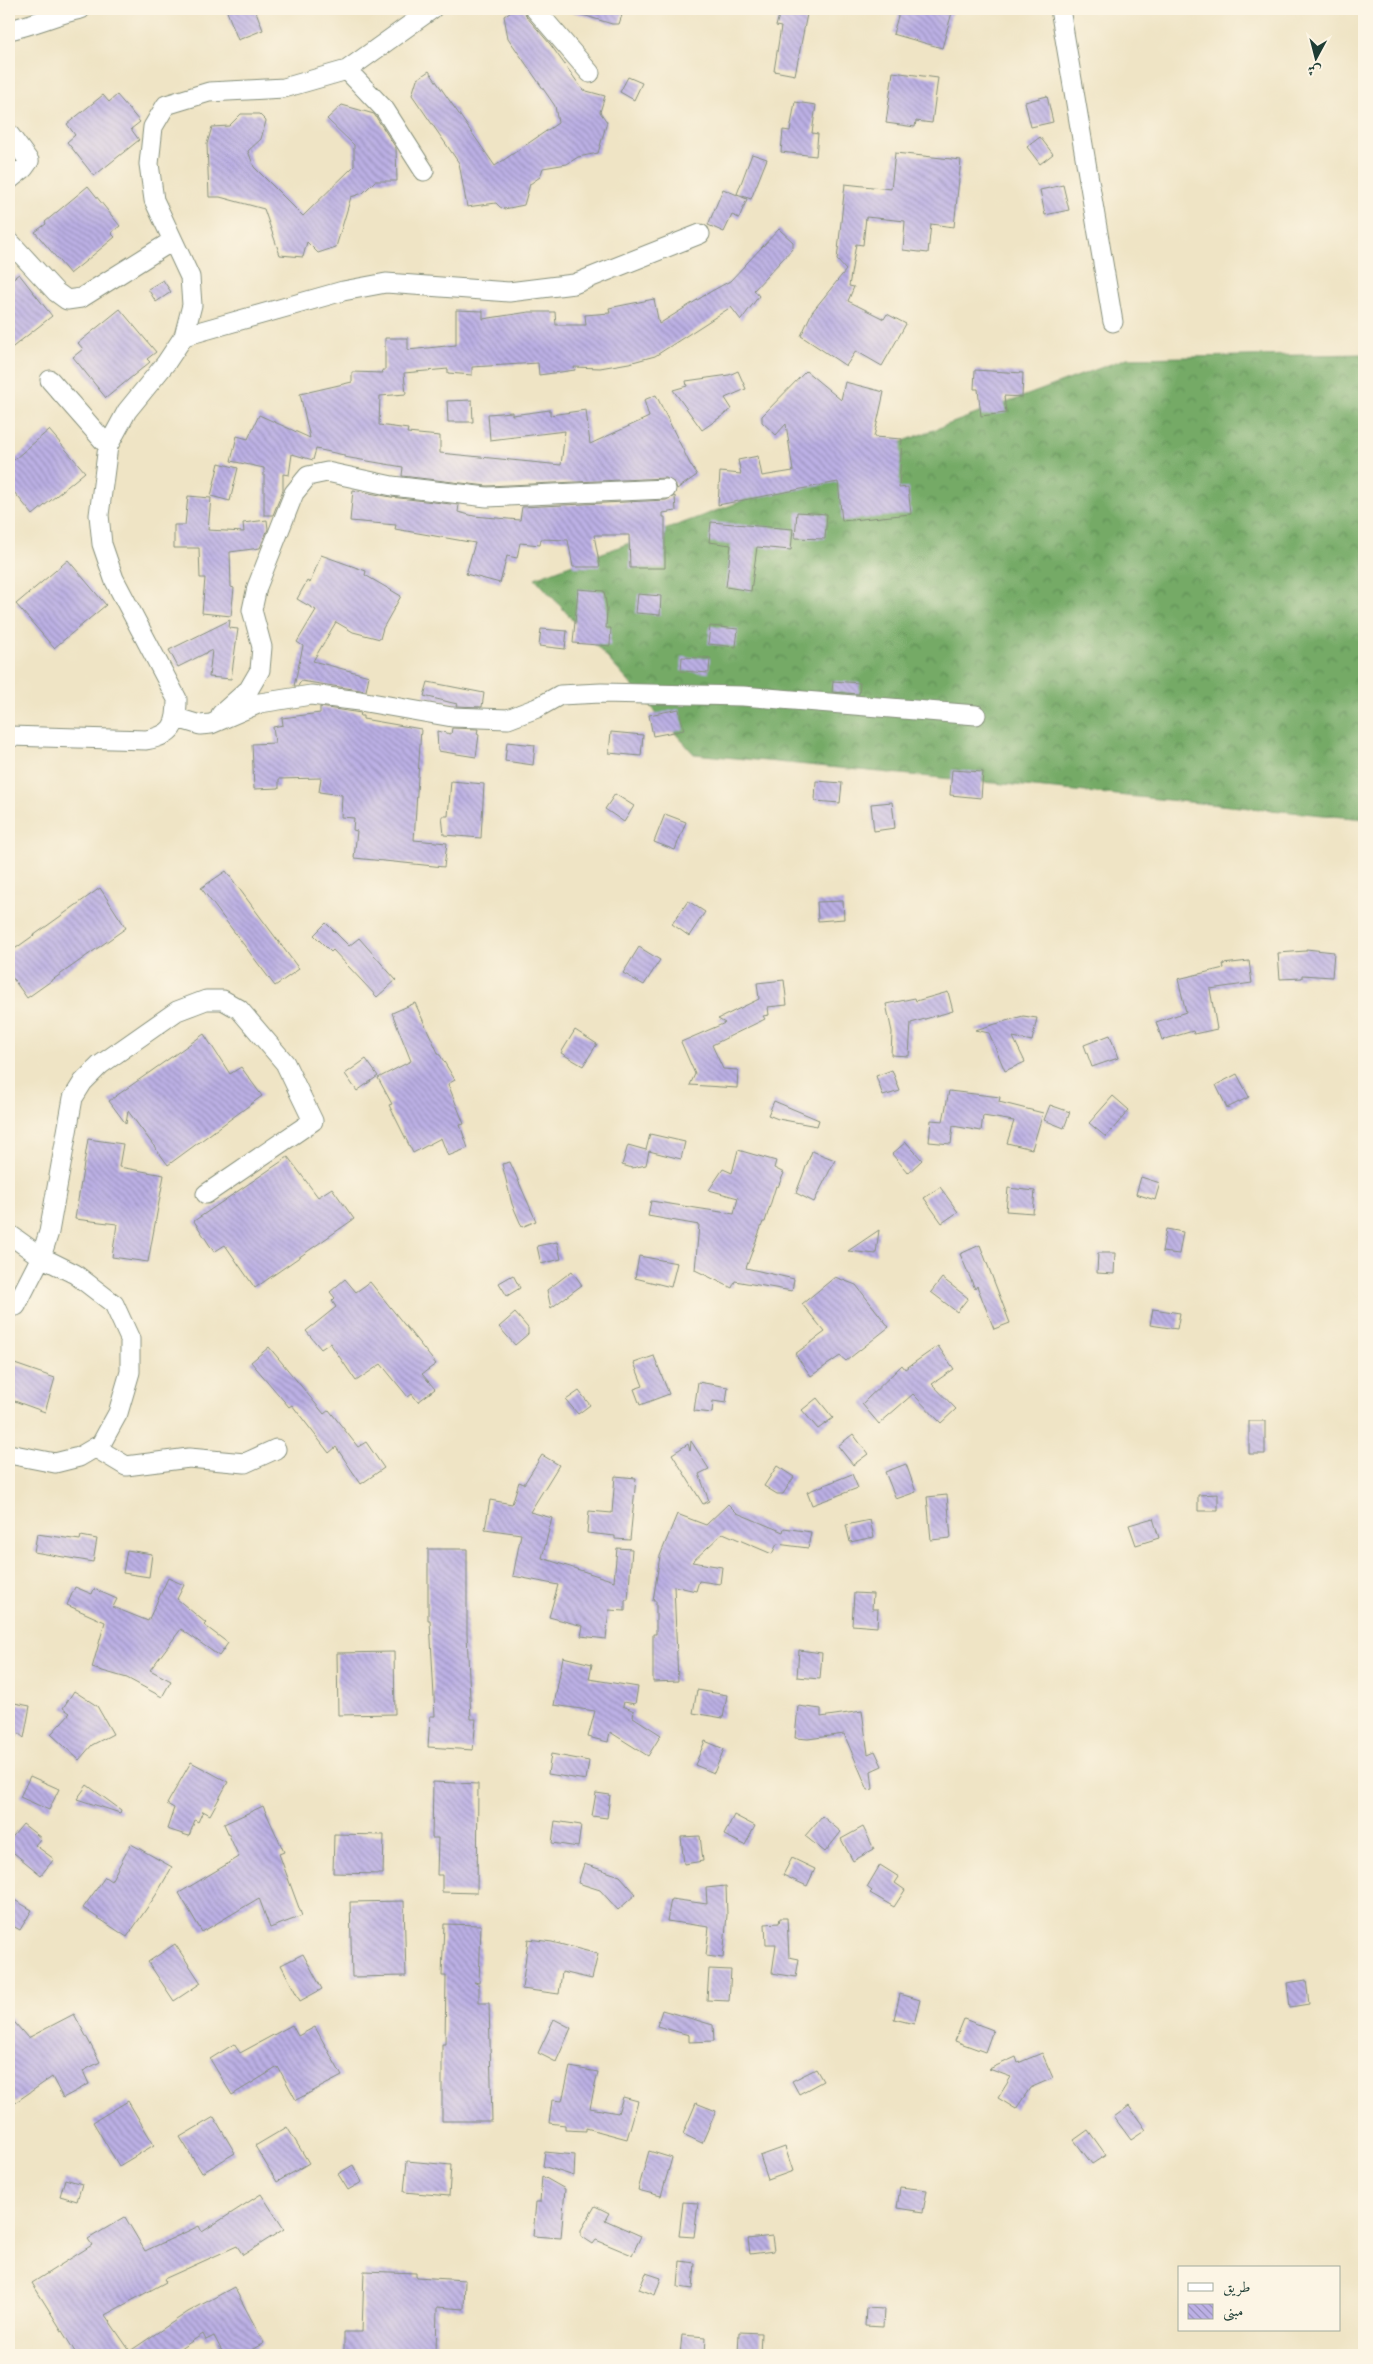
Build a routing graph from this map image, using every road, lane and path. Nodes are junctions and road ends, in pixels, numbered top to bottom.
1 (81, 9) edge
2 (432, 9) edge
3 (535, 9) edge
4 (1060, 9) edge
5 (9, 30) edge
6 (347, 70) junction
7 (590, 73) dead end
8 (9, 134) edge
9 (424, 171) dead end
10 (9, 180) edge
11 (700, 234) dead end
12 (9, 241) edge
13 (172, 241) junction
14 (1113, 322) dead end
15 (184, 336) junction
16 (50, 380) dead end
17 (108, 446) junction
18 (666, 489) dead end
19 (976, 715) dead end
20 (177, 718) junction
21 (211, 724) junction
22 (9, 736) edge
23 (206, 1194) dead end
24 (9, 1234) edge
25 (41, 1257) junction
26 (9, 1303) edge
27 (96, 1448) junction
28 (276, 1449) dead end
29 (9, 1454) edge

1 - 5 street
2 - 6 street
3 - 7 street
4 - 14 street
6 - 9 street
6 - 13 street
8 - 10 street
11 - 15 street
12 - 13 street
13 - 15 street
15 - 17 street
16 - 17 street
17 - 20 street
18 - 21 street
19 - 21 street
20 - 21 street
20 - 22 street
23 - 25 street
24 - 25 street
25 - 26 street
25 - 27 street
27 - 28 street
27 - 29 street

